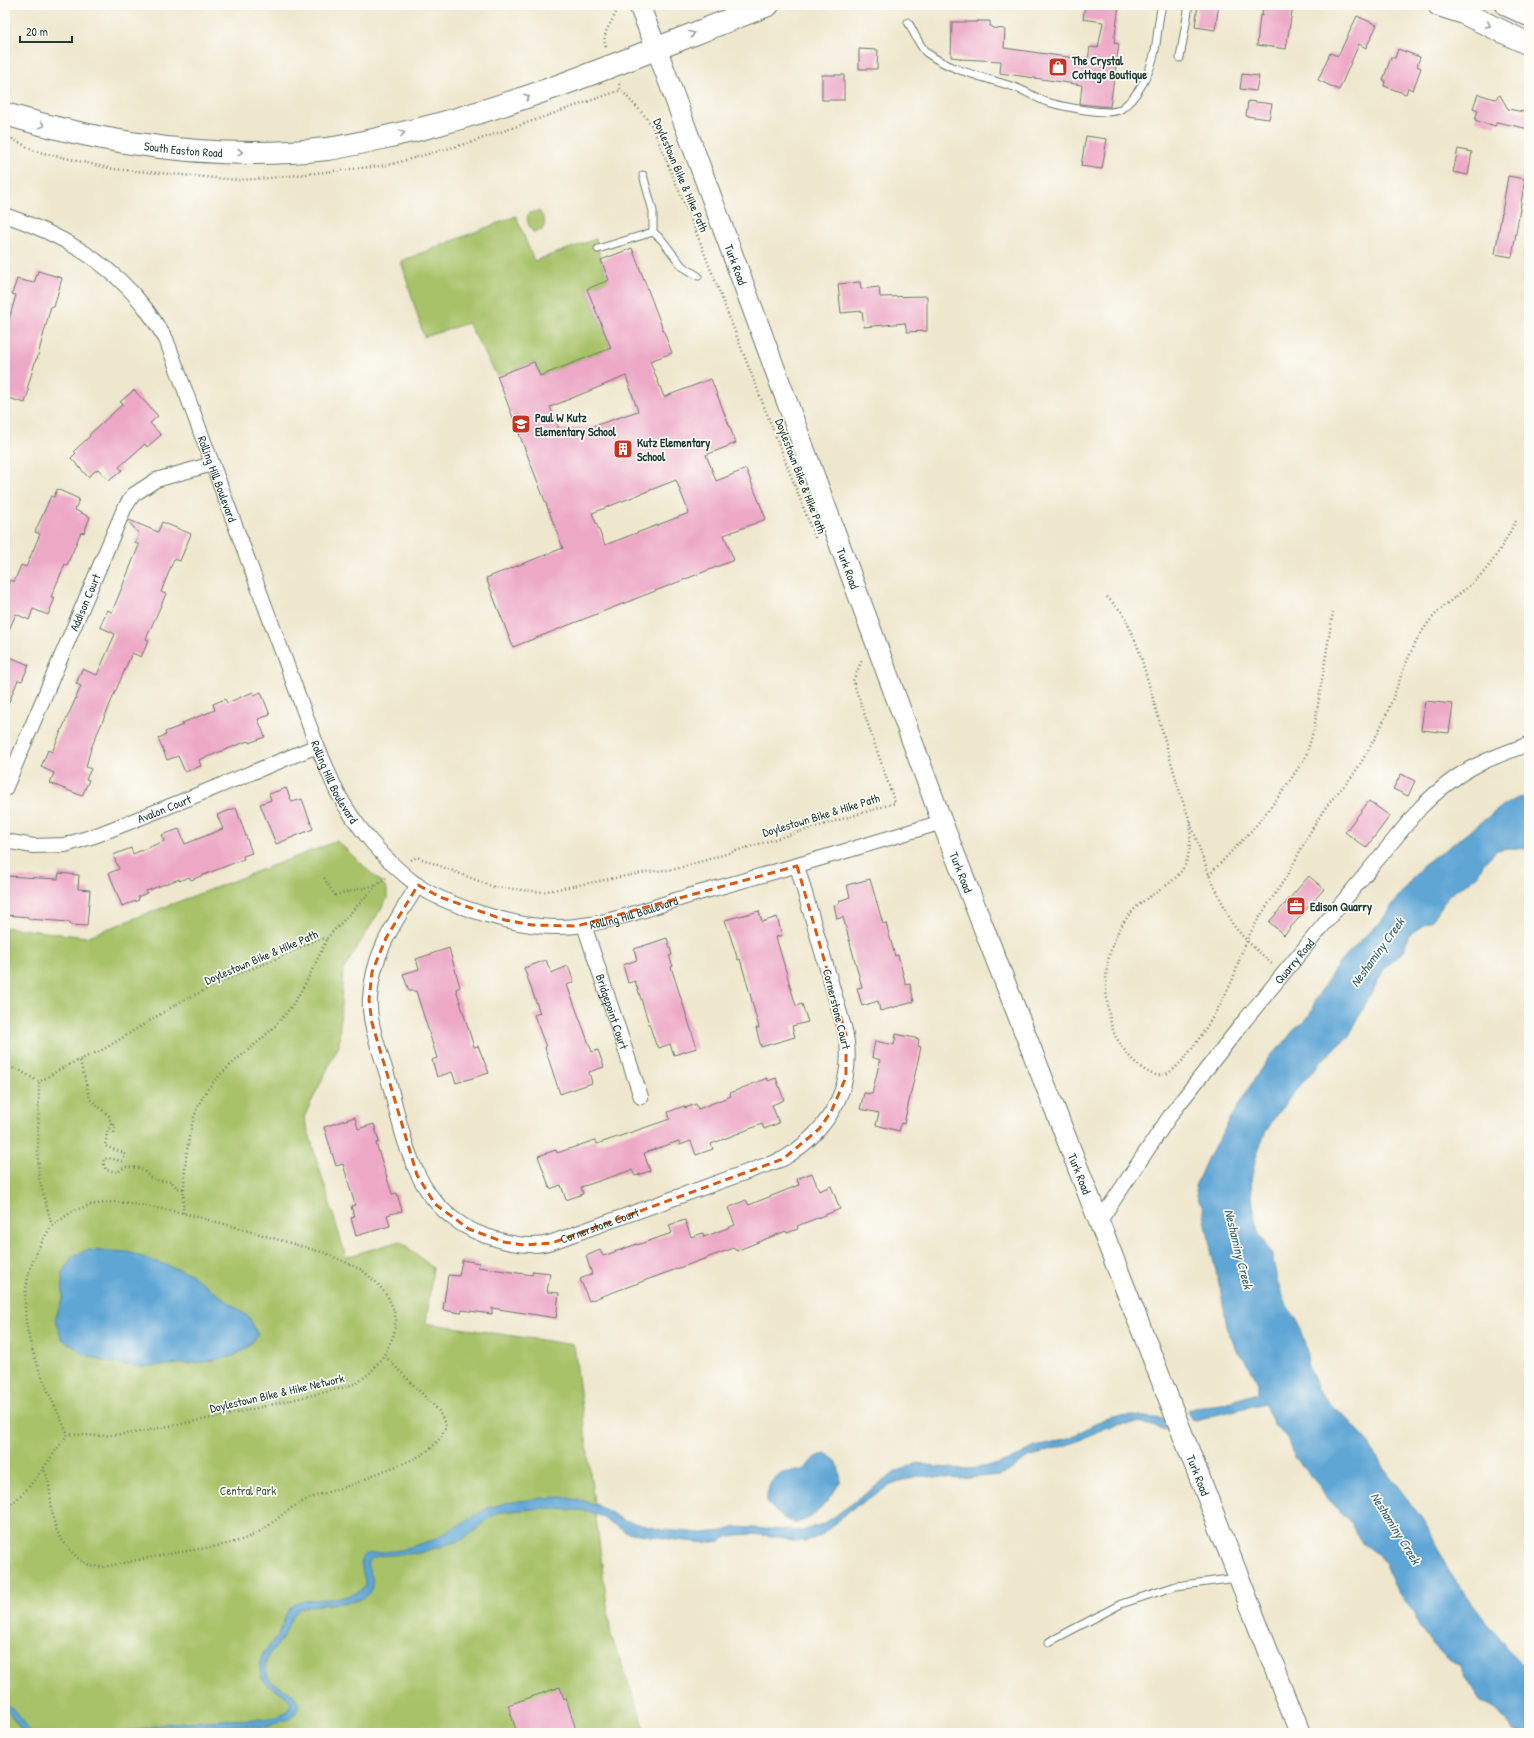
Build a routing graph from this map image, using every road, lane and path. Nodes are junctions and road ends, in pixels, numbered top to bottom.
1 (618, 5) edge
2 (639, 5) edge
3 (768, 5) edge
4 (1162, 5) edge
5 (1189, 5) edge
6 (1439, 5) edge
7 (1507, 5) edge
8 (1529, 15) edge
9 (908, 22) dead end
10 (1529, 44) edge
11 (656, 48) junction
12 (1180, 58) dead end
13 (612, 64) junction
14 (5, 114) edge
15 (643, 175) dead end
16 (5, 214) edge
17 (653, 232) junction
18 (598, 248) dead end
19 (698, 276) dead end
20 (212, 464) junction
21 (1517, 519) dead end
22 (818, 546) dead end
23 (1107, 597) dead end
24 (1333, 612) dead end
25 (862, 659) dead end
26 (1529, 744) edge
27 (317, 746) junction
28 (5, 789) edge
29 (1191, 821) junction
30 (942, 822) junction
31 (5, 841) edge
32 (797, 866) junction
33 (398, 868) junction
34 (1209, 875) junction
35 (324, 878) dead end
36 (377, 885) junction
37 (418, 885) junction
38 (584, 925) junction
39 (328, 938) junction
40 (1247, 941) junction
41 (1283, 974) junction
42 (80, 1061) junction
43 (5, 1066) edge
44 (39, 1082) junction
45 (641, 1097) dead end
46 (111, 1124) junction
47 (114, 1134) dead end
48 (184, 1189) junction
49 (183, 1213) junction
50 (1099, 1222) junction
51 (52, 1226) junction
52 (40, 1239) dead end
53 (28, 1348) dead end
54 (384, 1355) junction
55 (68, 1434) junction
56 (43, 1467) junction
57 (5, 1508) edge
58 (1239, 1578) junction
59 (1049, 1642) dead end
60 (1300, 1733) edge

1 - 13 path, Doylestown Bike & Hike Path
2 - 11 street, Turk Road
11 -> 3 main road
4 - 9 lane
5 - 12 lane
6 -> 10 main road
7 - 8 main road
11 - 13 main road, South Easton Road
11 - 30 street, Turk Road
14 -> 13 main road, South Easton Road
13 - 22 path, Doylestown Bike & Hike Path
15 - 17 lane
16 - 20 street, Rolling Hill Boulevard
17 - 18 lane
17 - 19 lane
20 - 27 street, Rolling Hill Boulevard
20 - 28 street, Addison Court
21 - 40 path
23 - 29 path
24 - 34 path
25 - 33 path, Doylestown Bike & Hike Path
26 - 41 street, Quarry Road
27 - 31 street, Avalon Court
27 - 33 street, Rolling Hill Boulevard
29 - 34 path
29 - 40 path
30 - 32 street, Rolling Hill Boulevard
30 - 50 street, Turk Road
32 - 37 street, Cornerstone Court
32 - 38 street, Rolling Hill Boulevard
33 - 36 path, Doylestown Bike & Hike Path
33 - 37 street, Rolling Hill Boulevard
34 - 40 path
35 - 36 path
36 - 39 path, Doylestown Bike & Hike Path
37 - 38 street, Rolling Hill Boulevard
38 - 45 street, Bridgepoint Court
39 - 42 path, Doylestown Bike & Hike Path
39 - 48 path
40 - 41 path
41 - 50 street, Quarry Road
42 - 44 path, Doylestown Bike & Hike Path
42 - 46 path
43 - 44 path
44 - 51 path
46 - 47 path
46 - 48 path
48 - 49 path
49 - 51 path, Doylestown Bike & Hike Network
49 - 54 path, Doylestown Bike & Hike Network
50 - 58 street, Turk Road
51 - 52 path
53 - 55 path
54 - 55 path, Doylestown Bike & Hike Network
54 - 56 path
55 - 56 path
56 - 57 path
58 - 59 lane
58 - 60 street, Turk Road

